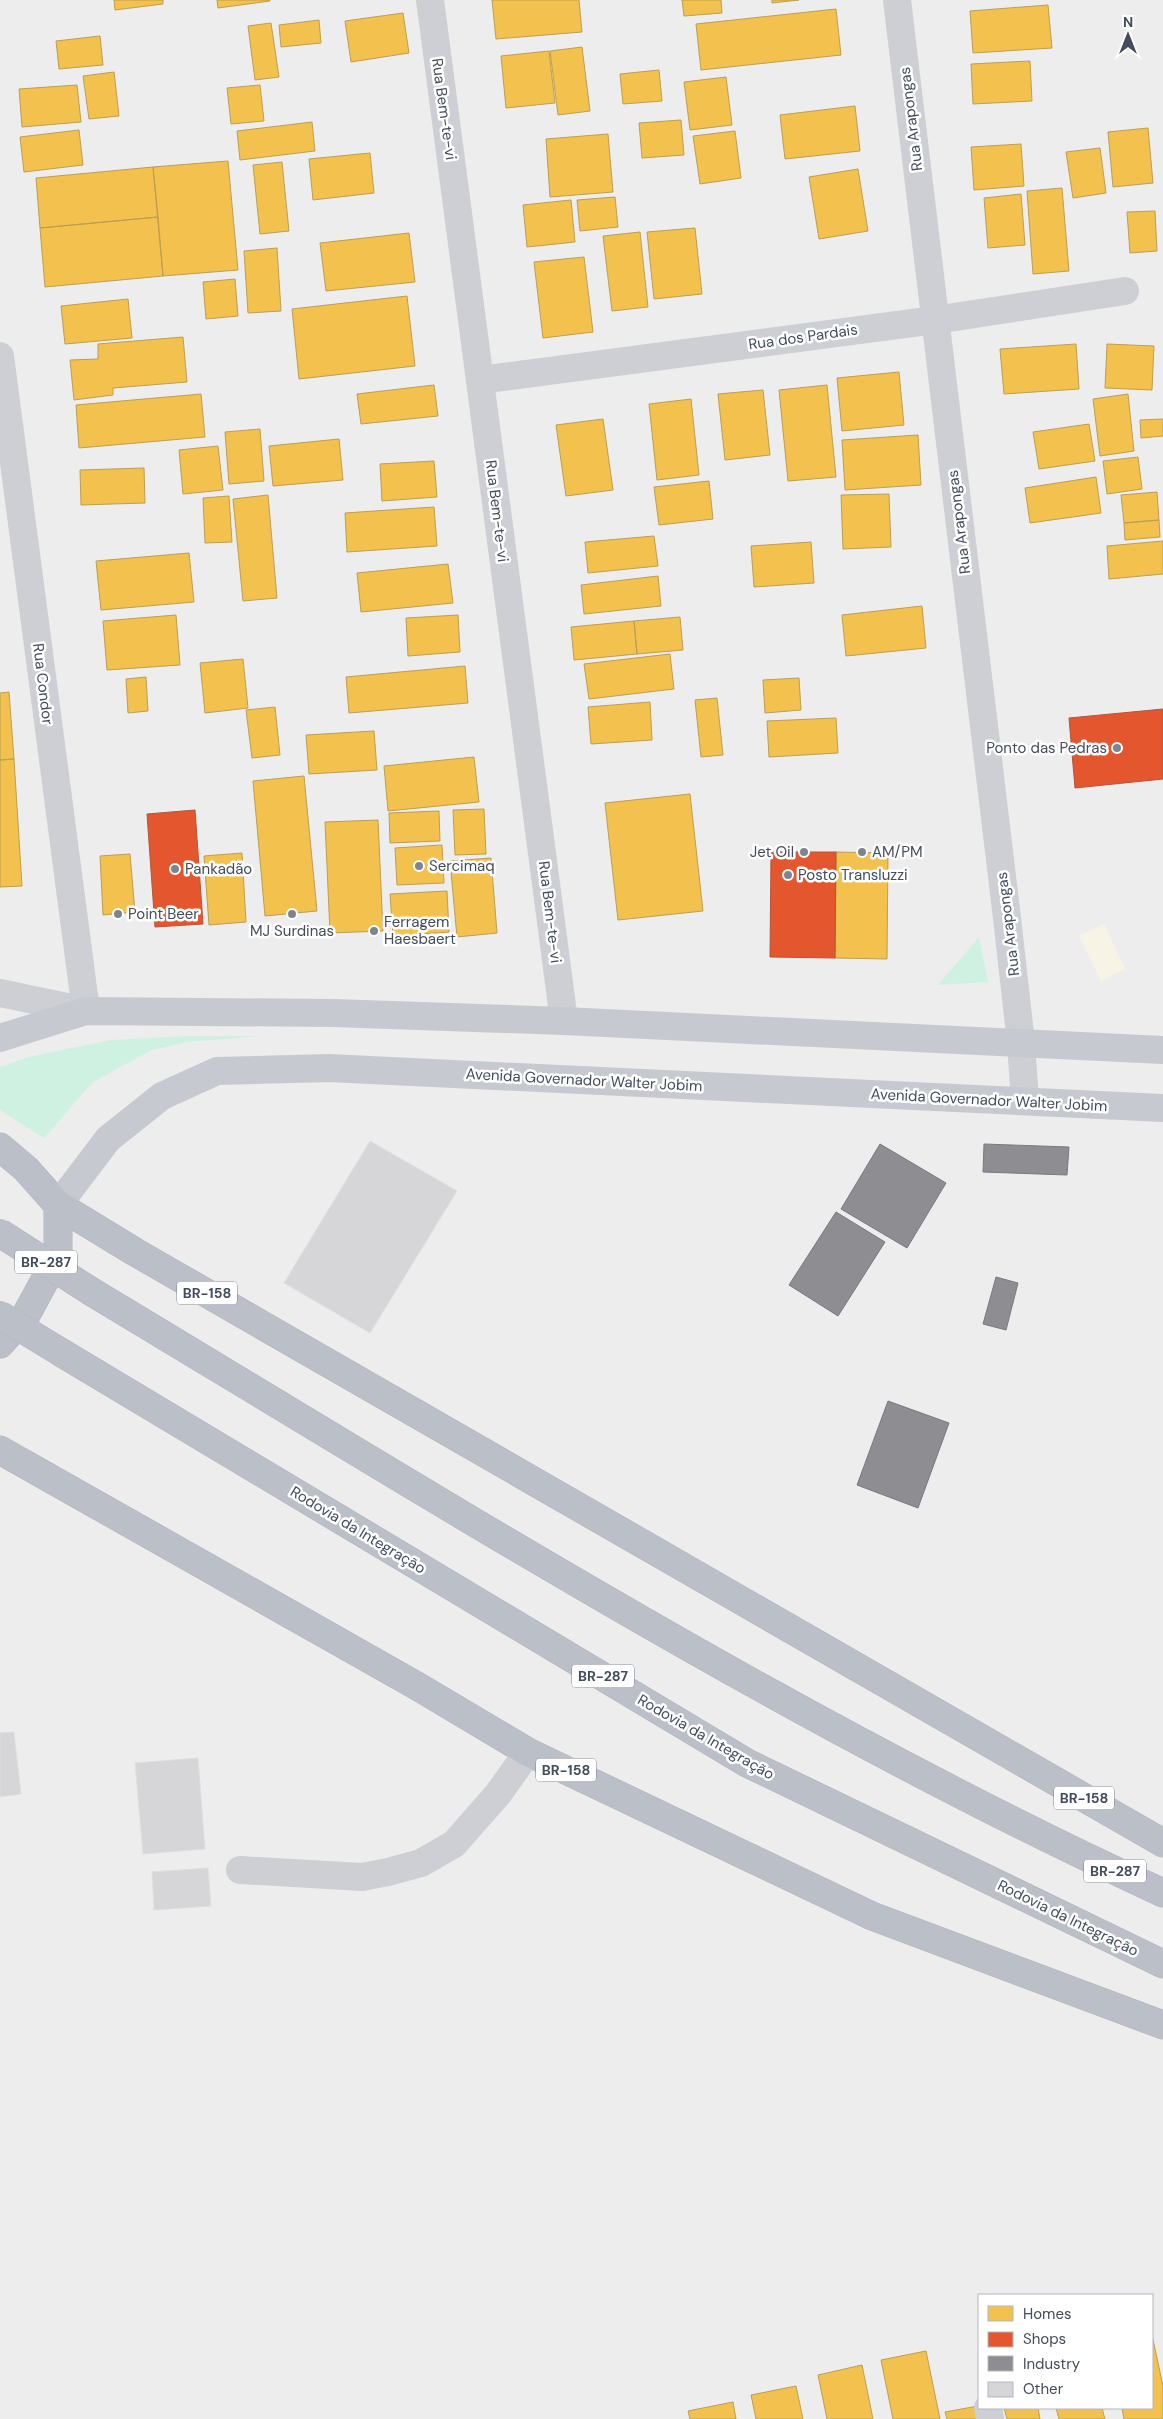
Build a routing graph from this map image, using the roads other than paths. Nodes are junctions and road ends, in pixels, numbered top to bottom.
1 (430, 0) edge
2 (897, 0) edge
3 (1125, 291) dead end
4 (935, 320) junction
5 (0, 356) edge
6 (480, 380) junction
7 (5, 432) edge
8 (0, 993) edge
9 (86, 1011) junction
10 (564, 1021) junction
11 (0, 1038) edge
12 (1021, 1043) junction
13 (1163, 1050) edge
14 (1025, 1101) junction
15 (1163, 1108) edge
16 (0, 1147) edge
17 (58, 1205) junction
18 (0, 1233) edge
19 (0, 1314) edge
20 (0, 1344) edge
21 (0, 1450) edge
22 (528, 1752) junction
23 (1163, 1843) edge
24 (240, 1870) dead end
25 (1163, 1893) edge
26 (1163, 1964) edge
27 (1163, 2025) edge

1 - 6 street, Rua Bem-te-vi
2 - 4 street, Rua Arapongas
3 - 4 street, Rua dos Pardais
4 - 6 street, Rua dos Pardais
4 - 12 street, Rua Arapongas
5 - 7 street, Rua Condor
6 - 10 street, Rua Bem-te-vi
7 - 9 street, Rua Condor
8 - 9 street
9 - 10 main road
9 - 11 main road
10 - 12 main road
12 - 13 main road
12 - 14 street, Rua Arapongas
14 - 15 main road, Avenida Governador Walter Jobim
14 - 17 main road, Avenida Governador Walter Jobim
16 - 17 highway, BR-158
17 - 20 highway
17 - 23 highway, BR-158
18 - 25 highway, BR-287, bridge
19 - 26 highway, Rodovia da Integração / BR-287, bridge
21 - 22 highway, BR-158
22 - 24 street
22 - 27 highway, BR-158

